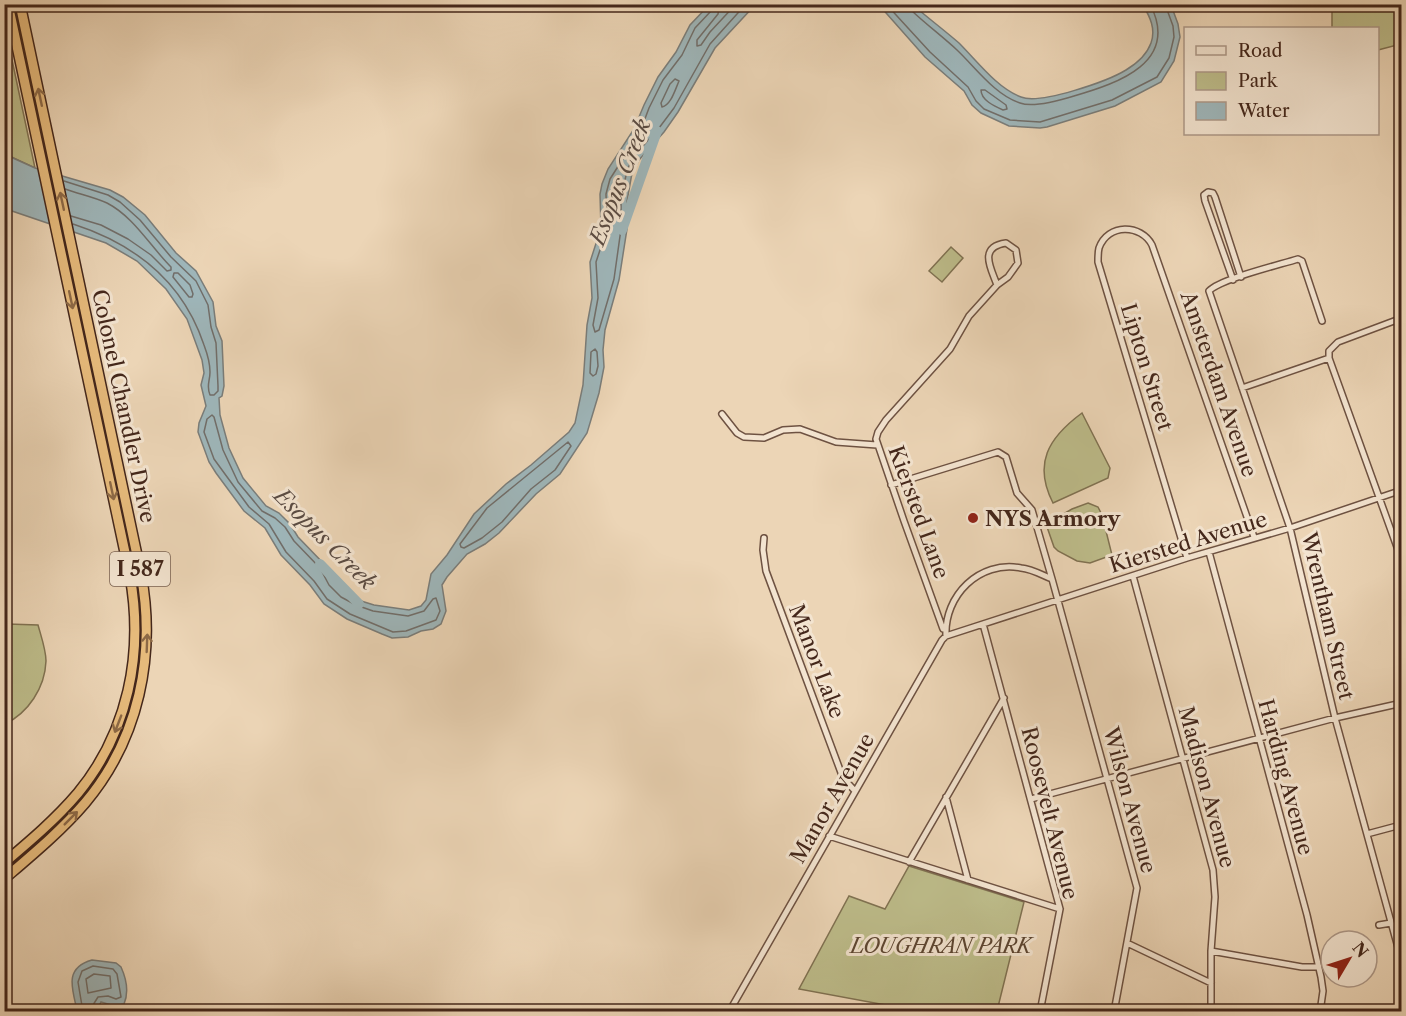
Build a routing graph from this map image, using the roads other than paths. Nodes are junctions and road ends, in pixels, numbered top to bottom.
1 (8, 4) edge
2 (20, 4) edge
3 (1151, 243) joint
4 (1241, 277) junction
5 (1233, 280) junction
6 (997, 285) junction
7 (1401, 318) edge
8 (1322, 321) dead end
9 (1329, 358) junction
10 (1242, 388) junction
11 (722, 414) dead end
12 (877, 444) junction
13 (891, 485) junction
14 (1401, 490) edge
15 (1379, 499) junction
16 (1290, 528) junction
17 (1254, 537) junction
18 (764, 538) dead end
19 (1209, 552) junction
20 (1187, 558) junction
21 (1401, 561) edge
22 (1132, 576) junction
23 (1052, 579) junction
24 (1058, 600) junction
25 (983, 624) junction
26 (946, 636) junction
27 (1004, 698) junction
28 (1401, 703) edge
29 (1335, 718) junction
30 (1258, 739) junction
31 (1182, 759) junction
32 (1107, 780) junction
33 (855, 791) junction
34 (946, 797) junction
35 (1031, 799) junction
36 (1401, 822) edge
37 (1367, 834) junction
38 (829, 836) junction
39 (909, 862) junction
40 (4, 863) edge
41 (4, 879) edge
42 (968, 880) junction
43 (1060, 909) junction
44 (1391, 923) junction
45 (1379, 925) dead end
46 (1127, 943) junction
47 (1211, 951) junction
48 (1401, 957) edge
49 (1318, 967) junction
50 (1211, 983) junction
51 (729, 1011) edge
52 (1040, 1011) edge
53 (1114, 1011) edge
54 (1211, 1011) edge
55 (1320, 1011) edge

1 -> 40 highway, Colonel Chandler Drive / I 587
41 -> 2 highway, Colonel Chandler Drive / I 587
3 - 17 street, Amsterdam Avenue
3 - 20 street, Lipton Street
4 - 5 street
4 - 5 street
4 - 8 street
5 - 10 street, Wrentham Street
6 - 6 street, Kiersted Lane
6 - 12 street, Kiersted Lane
7 - 9 street
9 - 10 street
9 - 15 street
10 - 16 street, Wrentham Street
11 - 12 street
12 - 13 street, Kiersted Lane
13 - 23 street, Wilson Avenue
13 - 26 street, Kiersted Lane
14 - 15 street, Kiersted Avenue
15 - 16 street, Kiersted Avenue
15 - 21 street
16 - 17 street, Kiersted Avenue
16 - 29 street, Wrentham Street
17 - 19 street, Kiersted Avenue
18 - 33 street, Manor Lake
19 - 20 street, Kiersted Avenue
19 - 30 street, Harding Avenue
20 - 22 street, Kiersted Avenue
22 - 24 street, Kiersted Avenue
22 - 31 street, Madison Avenue
23 - 24 street, Wilson Avenue
23 - 26 street
24 - 25 street, Kiersted Avenue
24 - 32 street, Wilson Avenue
25 - 26 street
25 - 27 street, Roosevelt Avenue
26 - 33 street, Manor Avenue
27 - 34 street
27 - 35 street, Roosevelt Avenue
28 - 29 street
29 - 30 street
29 - 37 street, Wrentham Street
30 - 31 street
30 - 49 street, Harding Avenue
31 - 32 street
31 - 47 street, Madison Avenue
32 - 35 street
32 - 46 street, Wilson Avenue
33 - 38 street, Manor Avenue
34 - 39 street
34 - 42 street
35 - 43 street, Roosevelt Avenue
36 - 37 street
37 - 44 street, Wrentham Street
38 - 39 street
38 - 51 street, Manor Avenue
39 - 42 street
42 - 43 street
43 - 52 street, Roosevelt Avenue
44 - 45 street
44 - 48 street, Wrentham Street
46 - 50 street
46 - 53 street, Wilson Avenue
47 - 49 street
47 - 50 street, Madison Avenue
49 - 55 street, Harding Avenue
50 - 54 street, Madison Avenue

